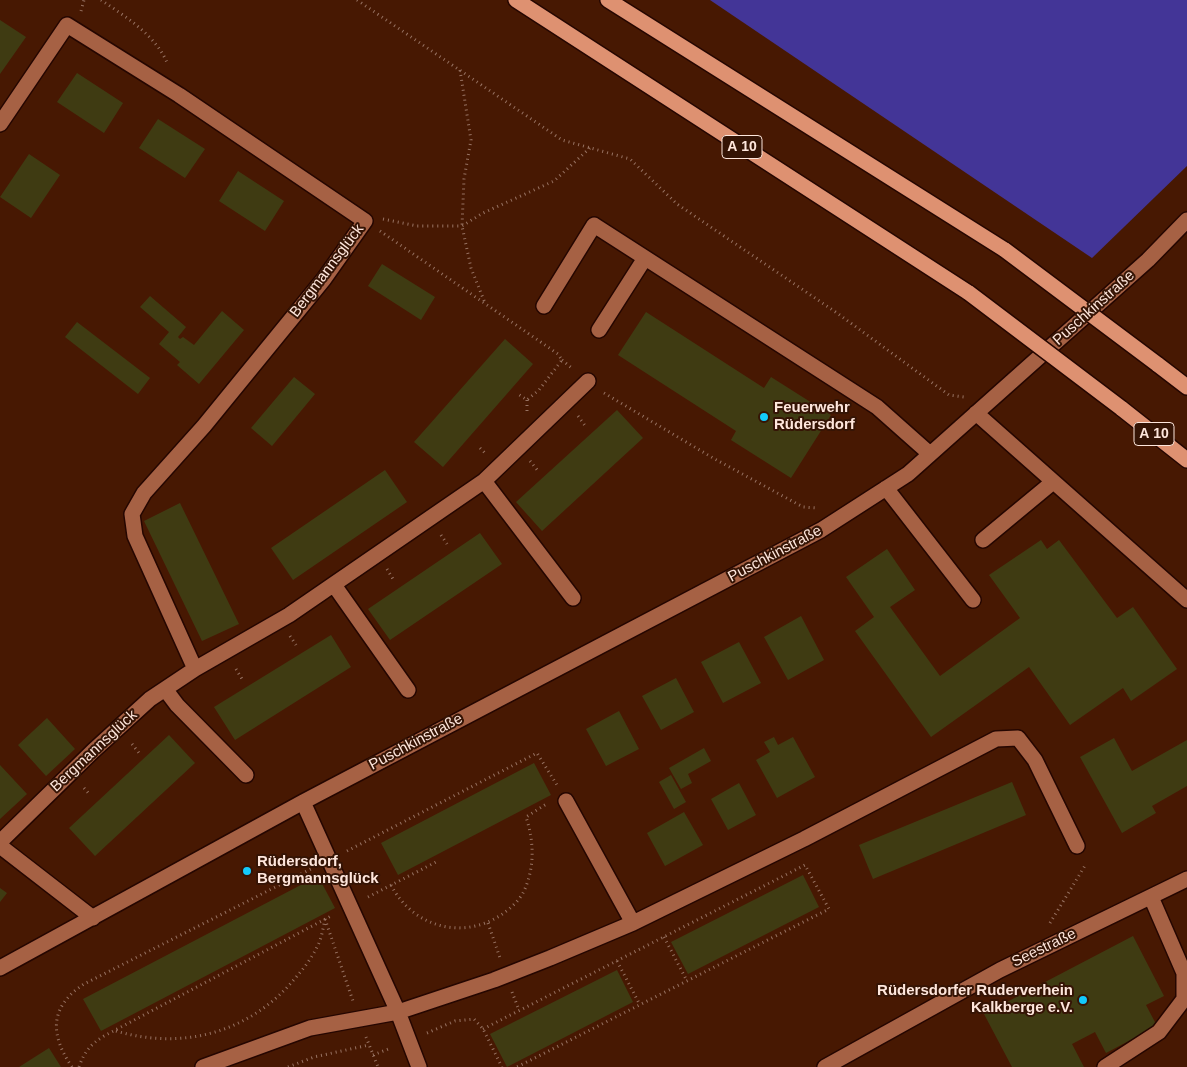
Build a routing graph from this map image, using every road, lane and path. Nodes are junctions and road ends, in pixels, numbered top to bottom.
1 (101, 0) edge
2 (356, 0) edge
3 (516, 0) edge
4 (608, 0) edge
5 (460, 70) junction
6 (179, 96) junction
7 (0, 124) edge
8 (590, 148) junction
9 (1187, 220) edge
10 (365, 221) junction
11 (462, 226) junction
12 (645, 258) junction
13 (485, 303) junction
14 (544, 306) dead end
15 (599, 330) dead end
16 (588, 381) dead end
17 (1187, 387) edge
18 (518, 394) dead end
19 (596, 398) dead end
20 (527, 400) junction
21 (990, 401) junction
22 (584, 410) dead end
23 (976, 413) junction
24 (527, 415) dead end
25 (578, 415) junction
26 (571, 422) dead end
27 (586, 427) dead end
28 (537, 454) dead end
29 (930, 454) junction
30 (1187, 460) edge
31 (530, 461) junction
32 (522, 468) dead end
33 (538, 471) dead end
34 (484, 480) junction
35 (1053, 482) junction
36 (886, 488) junction
37 (849, 512) junction
38 (432, 537) dead end
39 (983, 540) dead end
40 (447, 544) dead end
41 (394, 564) dead end
42 (387, 569) junction
43 (380, 574) dead end
44 (393, 579) dead end
45 (334, 584) junction
46 (573, 598) dead end
47 (973, 600) dead end
48 (1187, 600) edge
49 (298, 630) dead end
50 (290, 635) junction
51 (282, 640) dead end
52 (296, 645) dead end
53 (244, 664) dead end
54 (195, 669) junction
55 (236, 669) junction
56 (228, 674) dead end
57 (242, 679) dead end
58 (165, 689) junction
59 (408, 690) dead end
60 (138, 739) dead end
61 (132, 744) junction
62 (125, 750) dead end
63 (139, 753) dead end
64 (246, 776) dead end
65 (90, 781) dead end
66 (84, 787) junction
67 (78, 792) dead end
68 (90, 795) dead end
69 (566, 801) junction
70 (303, 802) junction
71 (0, 842) edge
72 (0, 846) edge
73 (1077, 846) dead end
74 (329, 860) junction
75 (436, 862) dead end
76 (1087, 862) dead end
77 (1187, 879) edge
78 (391, 885) junction
79 (1151, 897) junction
80 (350, 906) junction
81 (93, 918) junction
82 (325, 919) junction
83 (633, 923) junction
84 (1048, 926) dead end
85 (664, 937) junction
86 (617, 961) junction
87 (0, 968) edge
88 (687, 981) junction
89 (640, 1005) junction
90 (398, 1012) junction
91 (359, 1019) junction
92 (483, 1029) junction
93 (115, 1031) junction
94 (408, 1040) junction
95 (369, 1045) junction
96 (373, 1055) junction
97 (72, 1067) edge
98 (79, 1067) edge
99 (203, 1067) edge
100 (288, 1067) edge
101 (378, 1067) edge
102 (419, 1067) edge
103 (502, 1067) edge
104 (517, 1067) edge
105 (825, 1067) edge
106 (1105, 1067) edge

1 - 6 path
2 - 5 path
3 - 30 highway, A 10, bridge
4 - 17 highway, bridge
5 - 8 path
5 - 11 path
6 - 7 street, Bergmannsglück
6 - 10 street, Bergmannsglück
8 - 11 path
8 - 21 path
9 - 21 street, Puschkinstraße
10 - 11 path
10 - 13 path
10 - 54 street, Bergmannsglück
11 - 13 path
12 - 14 street
12 - 15 street
12 - 29 street
13 - 20 path
16 - 34 street, Bergmannsglück
18 - 20 path
19 - 37 path
20 - 24 path
21 - 23 street, Puschkinstraße
22 - 25 path
23 - 29 street, Puschkinstraße
23 - 35 street
25 - 26 path
25 - 27 path
28 - 31 path
29 - 36 street, Puschkinstraße
31 - 32 path
31 - 33 path
34 - 45 street, Bergmannsglück
34 - 46 street
35 - 39 street
35 - 48 street
36 - 37 street, Puschkinstraße
36 - 47 street
37 - 70 street, Puschkinstraße
38 - 40 path
41 - 42 path
42 - 43 path
42 - 44 path
45 - 54 street, Bergmannsglück
45 - 59 street
49 - 50 path
50 - 51 path
50 - 52 path
53 - 55 path
54 - 58 street, Bergmannsglück
55 - 56 path
55 - 57 path
58 - 64 street
58 - 71 street, Bergmannsglück
60 - 61 path
61 - 62 path
61 - 63 path
65 - 66 path
66 - 67 path
66 - 68 path
69 - 74 path
69 - 78 path
69 - 83 street
70 - 74 street
70 - 81 street, Puschkinstraße
72 - 81 street
73 - 83 street
74 - 80 street
74 - 97 path
75 - 78 path
76 - 84 path
77 - 79 street, Seestraße
78 - 80 path
79 - 105 street, Seestraße
79 - 106 street
80 - 82 path
80 - 90 street
81 - 87 street, Puschkinstraße
82 - 91 path
82 - 93 path
82 - 93 path
83 - 90 street
85 - 86 path
85 - 88 path
85 - 88 path
86 - 89 path
86 - 92 path
88 - 89 path
89 - 104 path
90 - 91 street
90 - 94 street
91 - 95 path
91 - 99 street
92 - 94 path
92 - 103 path
93 - 98 path
94 - 96 path
94 - 102 street
95 - 96 path
95 - 100 path
96 - 101 path

